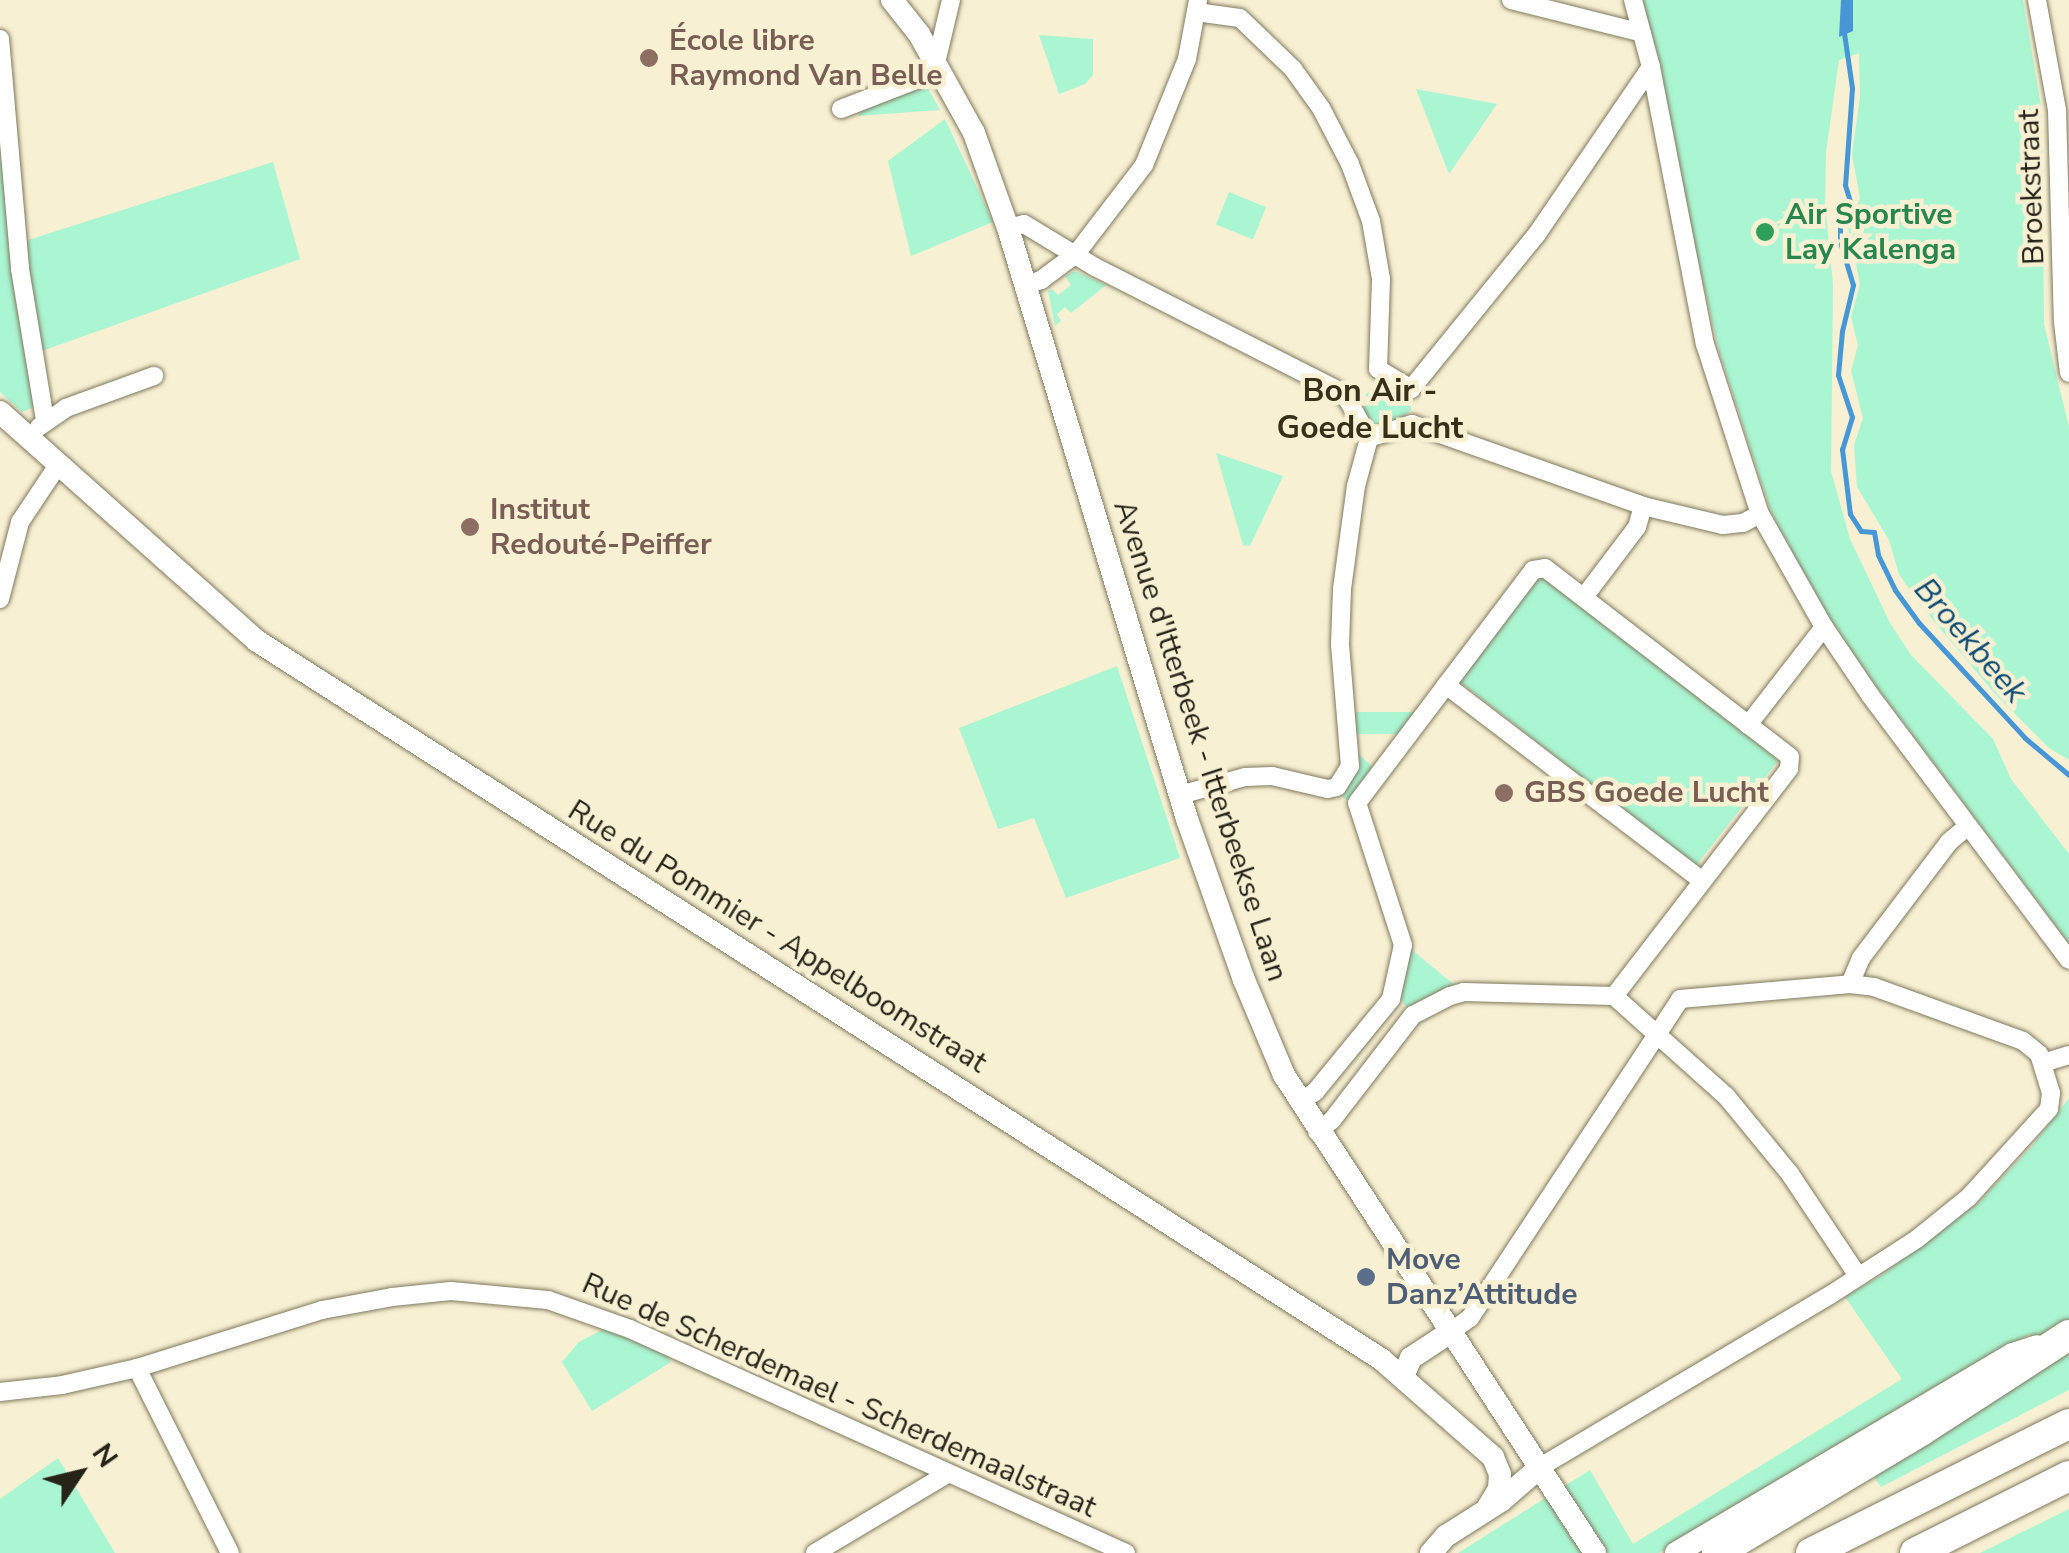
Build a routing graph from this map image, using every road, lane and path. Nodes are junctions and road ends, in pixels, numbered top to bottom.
1 (892, 0) edge
2 (951, 0) edge
3 (1511, 0) edge
4 (1634, 0) edge
5 (2037, 0) edge
6 (1197, 6) edge
7 (1241, 9) edge
8 (1642, 33) junction
9 (0, 39) edge
10 (1651, 67) junction
11 (933, 69) junction
12 (841, 108) dead end
13 (1008, 228) junction
14 (1076, 254) junction
15 (1024, 285) junction
16 (2069, 373) edge
17 (154, 376) dead end
18 (0, 412) edge
19 (45, 420) junction
20 (28, 438) junction
21 (1368, 442) junction
22 (58, 466) junction
23 (1643, 506) junction
24 (1760, 514) junction
25 (1584, 597) junction
26 (0, 599) edge
27 (1824, 626) junction
28 (1446, 686) junction
29 (1748, 725) junction
30 (1180, 795) junction
31 (1968, 826) junction
32 (1701, 880) junction
33 (2069, 960) edge
34 (1850, 984) junction
35 (1614, 996) junction
36 (1656, 1035) junction
37 (2069, 1054) edge
38 (2043, 1062) junction
39 (1299, 1102) junction
40 (1317, 1132) junction
41 (1858, 1276) junction
42 (1449, 1332) junction
43 (2069, 1335) edge
44 (137, 1368) junction
45 (1403, 1376) junction
46 (0, 1392) edge
47 (2069, 1424) edge
48 (1539, 1468) junction
49 (947, 1474) junction
50 (2069, 1476) edge
51 (1488, 1510) junction
52 (230, 1553) edge
53 (815, 1553) edge
54 (1126, 1553) edge
55 (1431, 1553) edge
56 (1595, 1553) edge
57 (1676, 1553) edge
58 (1717, 1553) edge
59 (1812, 1553) edge
60 (1915, 1553) edge

1 - 11 main road, Avenue d'Itterbeek - Itterbeekse Laan
2 - 11 street
3 - 8 street
4 - 8 street
5 - 16 street, Broekstraat
6 - 7 street
6 - 14 street
7 - 10 street
8 - 10 street
9 - 19 street
10 - 24 street
11 - 12 street
11 - 13 main road, Avenue d'Itterbeek - Itterbeekse Laan
13 - 14 street
13 - 15 main road, Avenue d'Itterbeek - Itterbeekse Laan
14 - 15 street
14 - 21 street
15 - 30 main road, Avenue d'Itterbeek - Itterbeekse Laan
17 - 19 street
18 - 20 main road, Rue du Pommier - Appelboomstraat
19 - 20 street
20 - 22 main road, Rue du Pommier - Appelboomstraat
21 - 23 street
21 - 30 street
22 - 26 street
22 - 45 main road, Rue du Pommier - Appelboomstraat
23 - 24 street
23 - 25 street
24 - 27 street
25 - 28 street
25 - 29 street
27 - 29 street
27 - 31 street
28 - 32 street
28 - 39 street
29 - 32 street
30 - 39 main road, Avenue d'Itterbeek - Itterbeekse Laan
31 - 33 street
31 - 34 street
32 - 35 street
34 - 36 street
34 - 38 street
35 - 36 street
35 - 40 street
36 - 41 street
36 - 42 street
37 - 38 street
38 - 41 street
39 - 40 main road, Avenue d'Itterbeek - Itterbeekse Laan
40 - 42 main road, Avenue d'Itterbeek - Itterbeekse Laan
41 - 48 street
42 - 45 main road
42 - 48 main road, Avenue d'Itterbeek - Itterbeekse Laan
43 - 57 main road
43 - 58 highway
44 - 46 street, Rue de Scherdemael - Scherdemaalstraat
44 - 49 street, Rue de Scherdemael - Scherdemaalstraat
44 - 52 street
45 - 51 main road, Rue du Pommier - Appelboomstraat
47 - 59 highway
48 - 51 main road
48 - 56 main road, Avenue d'Itterbeek - Itterbeekse Laan
49 - 53 street
49 - 54 street, Rue de Scherdemael - Scherdemaalstraat
50 - 60 highway
51 - 55 main road

